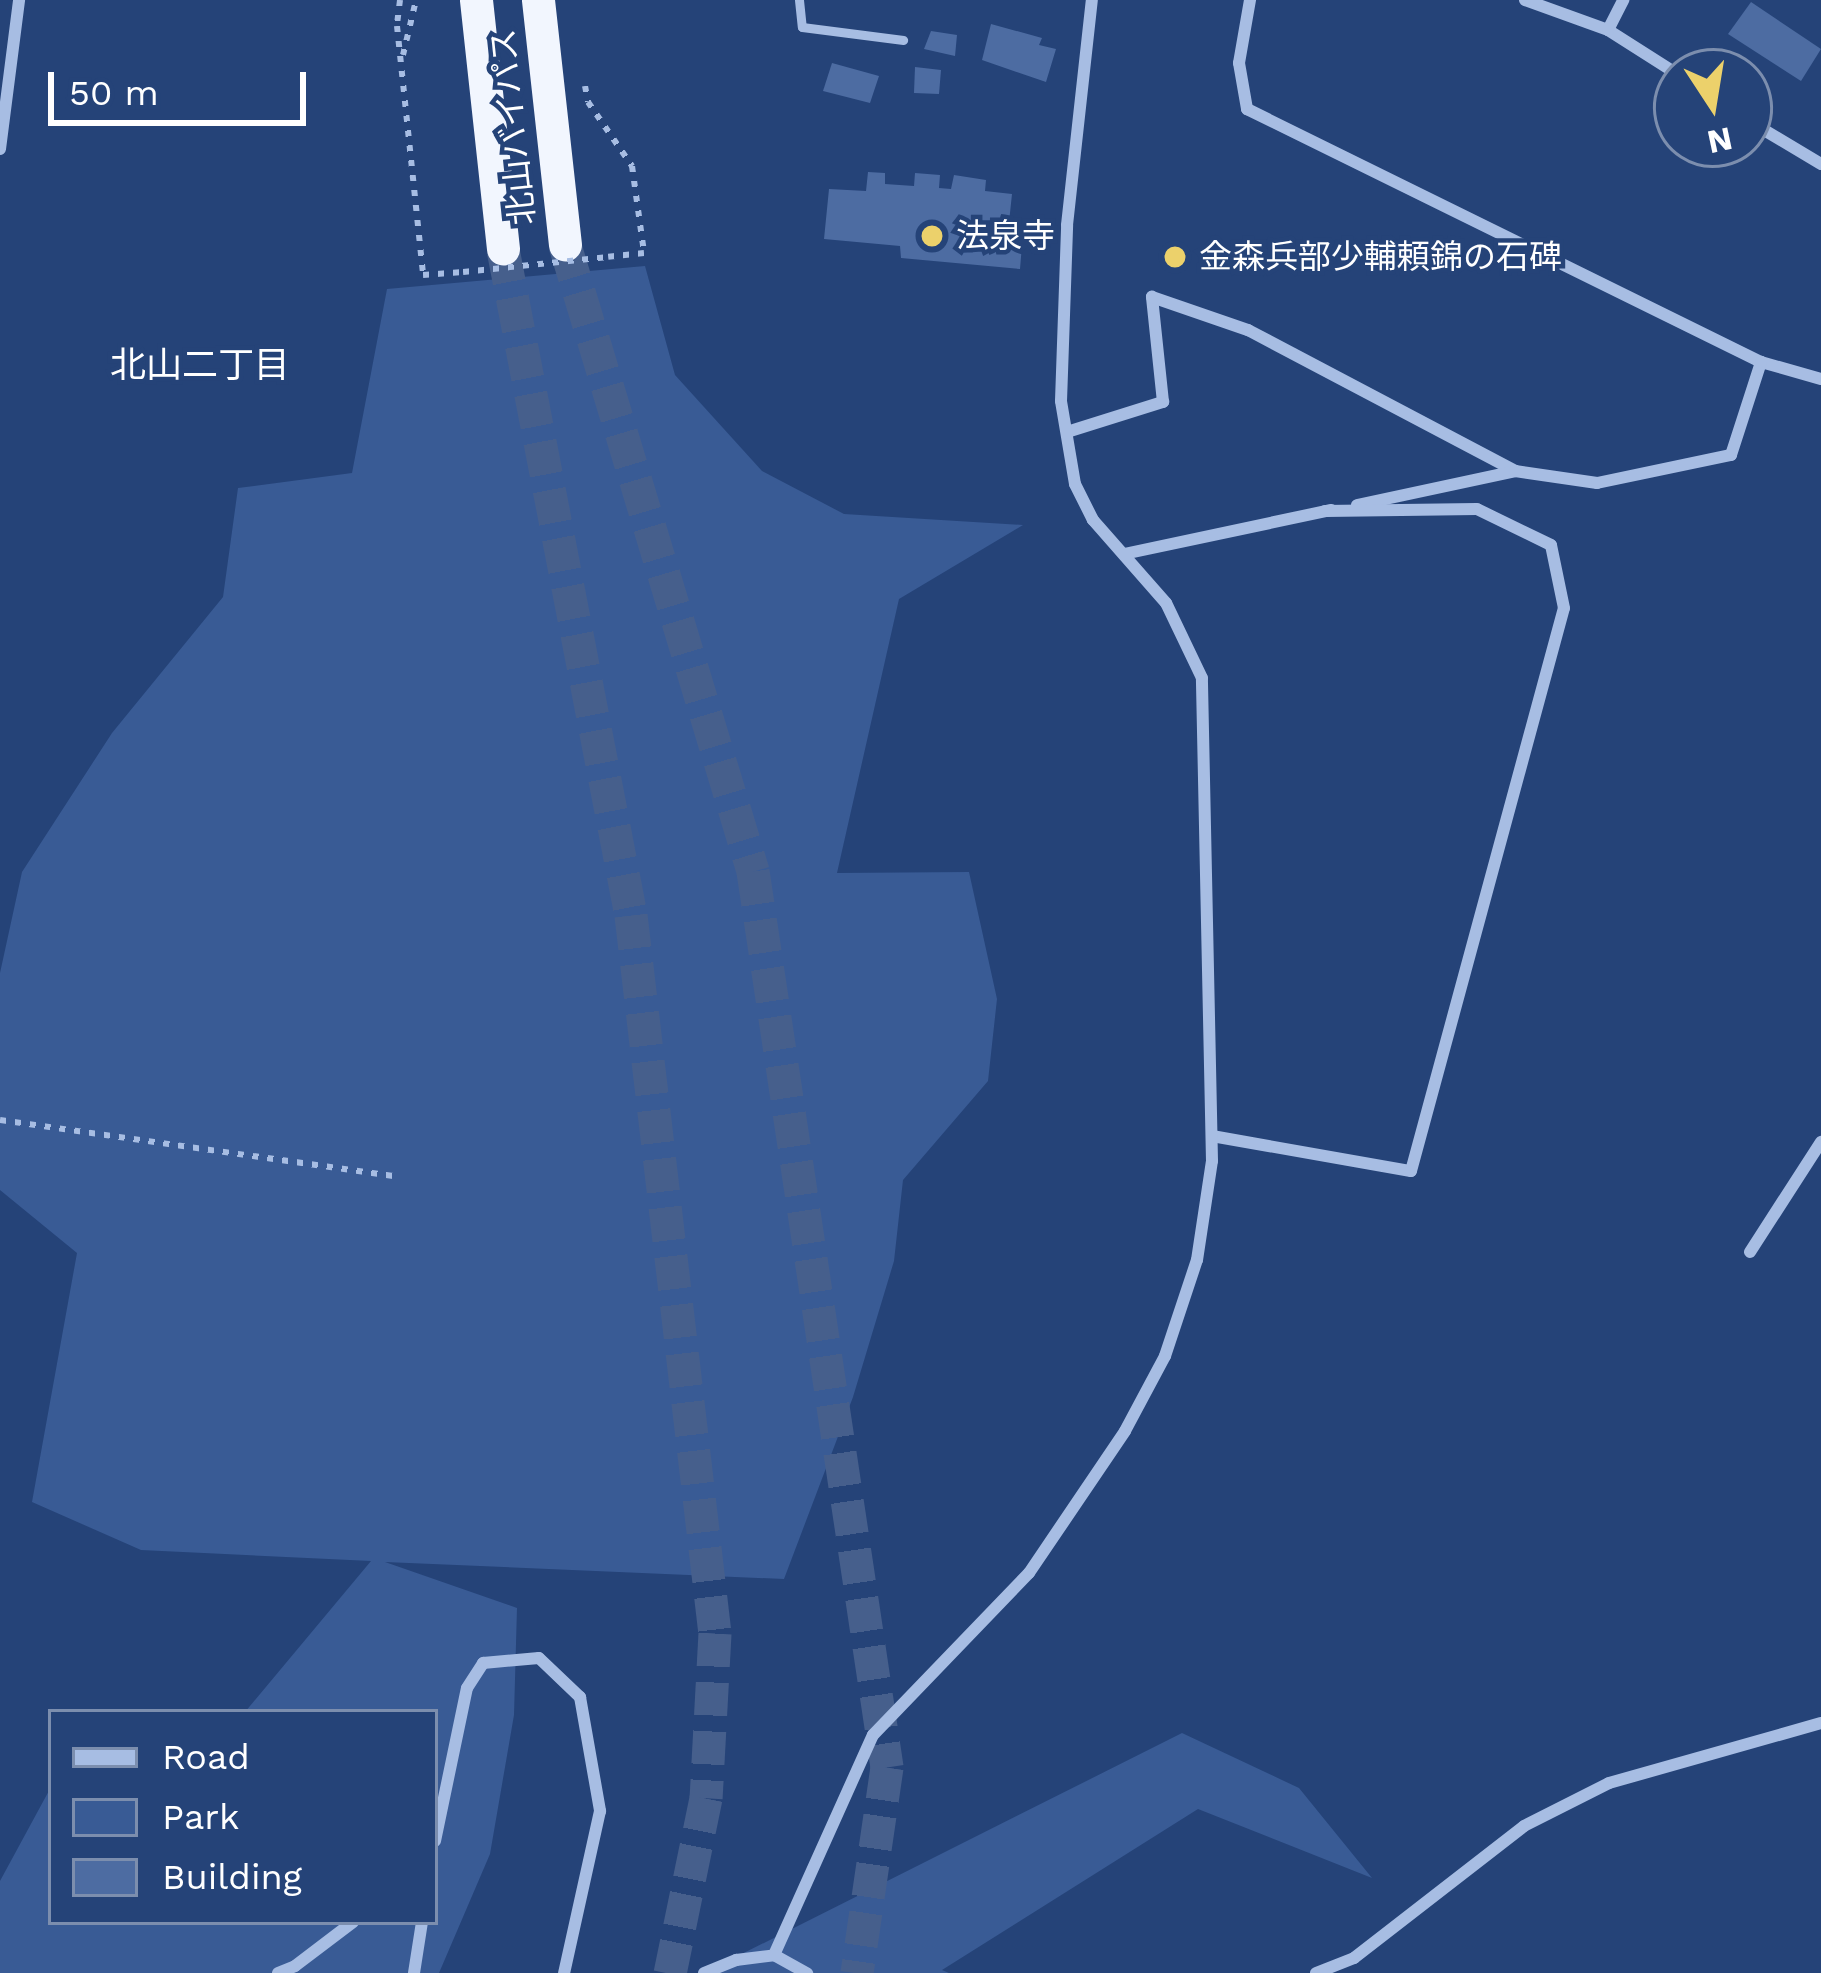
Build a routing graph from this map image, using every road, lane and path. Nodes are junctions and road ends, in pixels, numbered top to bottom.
1 (19, 0) edge
2 (400, 0) edge
3 (416, 0) edge
4 (476, 0) edge
5 (538, 0) edge
6 (799, 0) edge
7 (1092, 0) edge
8 (1250, 0) edge
9 (1525, 0) edge
10 (1623, 0) edge
11 (1608, 30) junction
12 (903, 40) dead end
13 (1653, 59) edge
14 (401, 61) junction
15 (584, 82) dead end
16 (1773, 135) edge
17 (0, 149) edge
18 (1821, 164) edge
19 (565, 244) tunnel mouth
20 (502, 249) tunnel mouth
21 (1760, 362) junction
22 (1821, 379) edge
23 (1066, 432) junction
24 (1515, 471) junction
25 (1325, 512) junction
26 (1124, 554) junction
27 (0, 1120) edge
28 (1212, 1136) junction
29 (1821, 1142) edge
30 (395, 1176) dead end
31 (1750, 1252) dead end
32 (1821, 1723) edge
33 (438, 1826) edge
34 (349, 1925) edge
35 (421, 1925) edge
36 (774, 1955) junction
37 (278, 1973) edge
38 (413, 1973) edge
39 (565, 1973) edge
40 (704, 1973) edge
41 (807, 1973) edge
42 (1316, 1973) edge

1 - 17 street
2 - 14 path
3 - 14 path
4 - 20 highway, 北山バイパス
5 - 19 highway, 北山バイパス
6 - 12 lane
7 - 23 street
8 - 21 street
9 - 11 street
10 - 11 street
11 - 13 street
14 - 15 path, bridge
16 - 18 street
21 - 22 street
21 - 24 street
23 - 24 street
23 - 26 street
24 - 25 street
25 - 26 street
25 - 28 street
26 - 28 street
27 - 30 path
28 - 36 street
29 - 31 street
32 - 42 street
33 - 39 street
34 - 37 street
35 - 38 street
36 - 40 street
36 - 41 street

